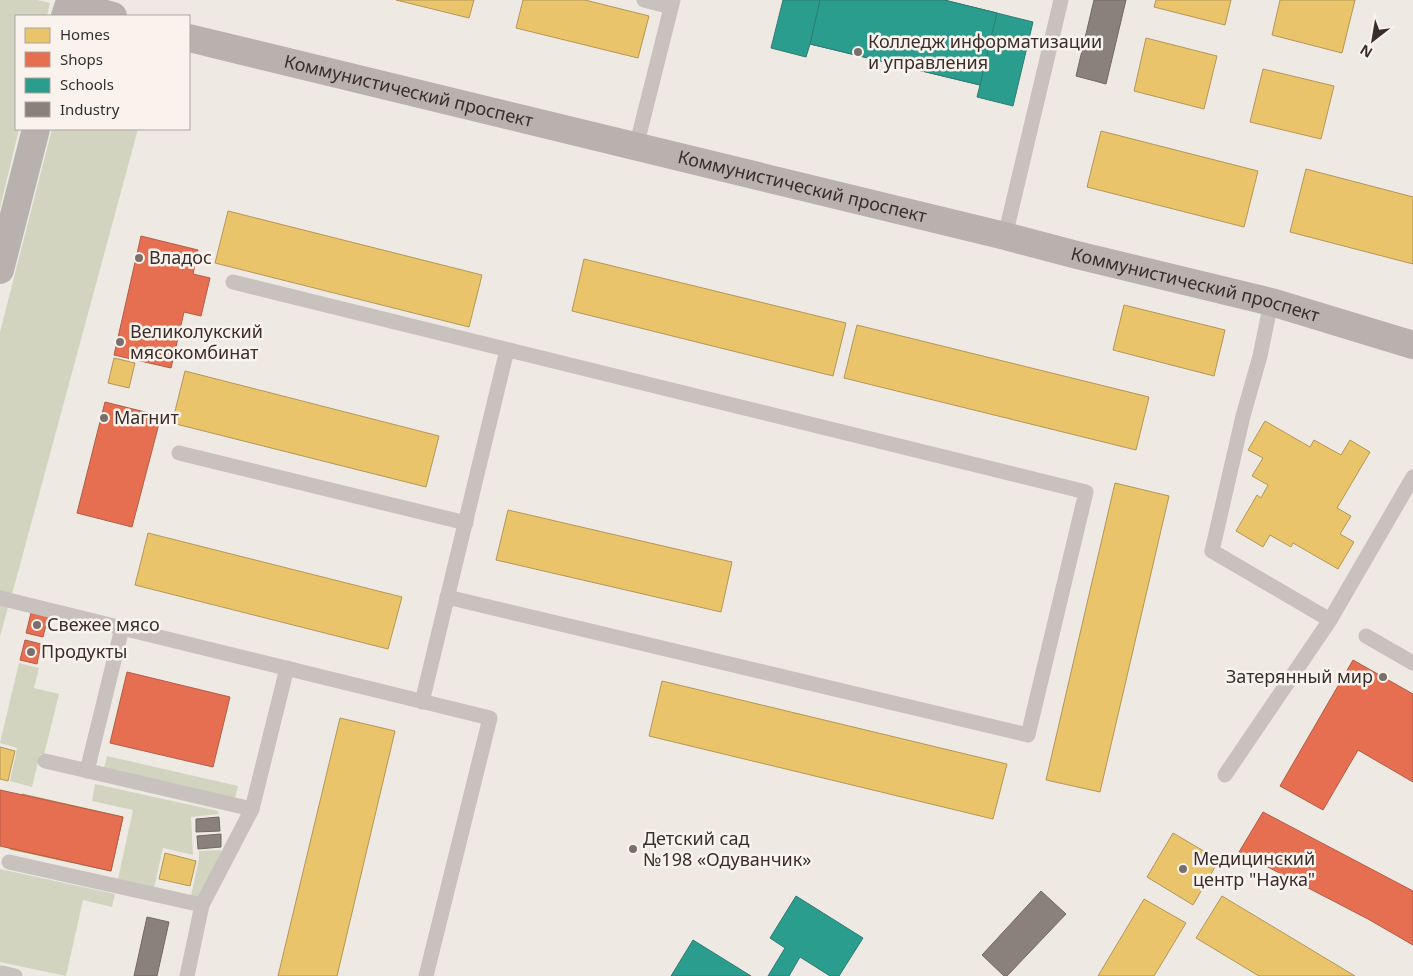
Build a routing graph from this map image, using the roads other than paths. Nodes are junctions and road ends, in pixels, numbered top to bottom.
1 (644, 0) edge
2 (1061, 0) edge
3 (672, 4) edge
4 (67, 10) edge
5 (105, 15) edge
6 (190, 38) edge
7 (36, 130) edge
8 (636, 147) junction
9 (1005, 236) junction
10 (0, 270) edge
11 (233, 282) dead end
12 (1271, 302) junction
13 (1413, 345) edge
14 (507, 350) junction
15 (179, 453) dead end
16 (1413, 477) edge
17 (466, 523) junction
18 (447, 597) junction
19 (0, 598) edge
20 (1330, 620) junction
21 (122, 628) junction
22 (1366, 636) dead end
23 (1413, 663) edge
24 (287, 668) junction
25 (422, 702) junction
26 (45, 762) dead end
27 (87, 771) junction
28 (1225, 775) dead end
29 (252, 809) junction
30 (9, 862) dead end
31 (202, 905) junction
32 (187, 976) edge
33 (426, 976) edge

1 - 3 lane
2 - 9 lane
3 - 8 lane
4 - 5 main road
6 - 8 main road, Коммунистический проспект
7 - 10 main road
8 - 9 main road, Коммунистический проспект
9 - 12 main road, Коммунистический проспект
11 - 14 lane
12 - 13 main road, Коммунистический проспект
12 - 20 lane
14 - 17 lane
14 - 18 lane
15 - 17 lane
16 - 20 lane
17 - 18 lane
18 - 25 lane
19 - 21 lane
20 - 28 lane
21 - 24 lane
21 - 27 lane
22 - 23 lane
24 - 25 lane
24 - 29 lane
25 - 33 lane
26 - 27 lane
27 - 29 lane
29 - 31 lane
30 - 31 lane
31 - 32 lane

